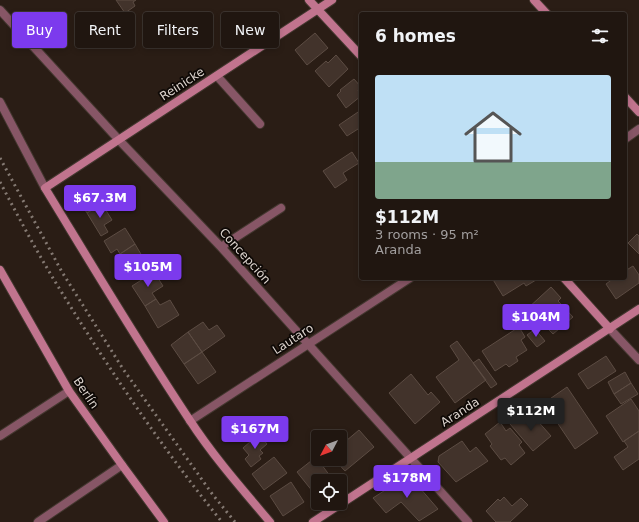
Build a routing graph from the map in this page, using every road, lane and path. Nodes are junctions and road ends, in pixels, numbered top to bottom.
1 (309, 0) edge
2 (332, 0) edge
3 (534, 0) edge
4 (318, 9) junction
5 (0, 10) edge
6 (545, 12) edge
7 (359, 54) edge
8 (217, 76) junction
9 (627, 99) edge
10 (0, 102) edge
11 (639, 112) edge
12 (260, 124) dead end
13 (639, 129) edge
14 (627, 138) edge
15 (119, 140) junction
16 (45, 188) junction
17 (281, 208) dead end
18 (221, 247) junction
19 (0, 270) edge
20 (407, 280) edge
21 (566, 280) edge
22 (639, 310) edge
23 (610, 329) junction
24 (307, 344) junction
25 (639, 360) edge
26 (69, 391) junction
27 (190, 420) junction
28 (0, 436) edge
29 (411, 458) junction
30 (122, 465) junction
31 (38, 522) edge
32 (164, 522) edge
33 (270, 522) edge
34 (313, 522) edge
35 (468, 522) edge

1 - 4 street
2 - 4 street, Reinicke
3 - 6 street
4 - 7 street
4 - 8 street, Reinicke
5 - 15 street, Concepción
8 - 12 street
8 - 15 street, Reinicke
9 - 11 street
10 - 16 street
13 - 14 street
15 - 16 street, Reinicke
15 - 18 street, Concepción
16 - 27 street
17 - 18 street
18 - 24 street, Concepción
19 - 26 street, Berlín
20 - 24 street, Lautaro
21 - 23 street
22 - 23 street, Aranda
23 - 25 street
23 - 29 street, Aranda
24 - 27 street, Lautaro
24 - 29 street, Concepción
26 - 28 street
26 - 30 street, Berlín
27 - 33 street
29 - 34 street, Aranda
29 - 35 street, Concepción
30 - 31 street
30 - 32 street, Berlín

